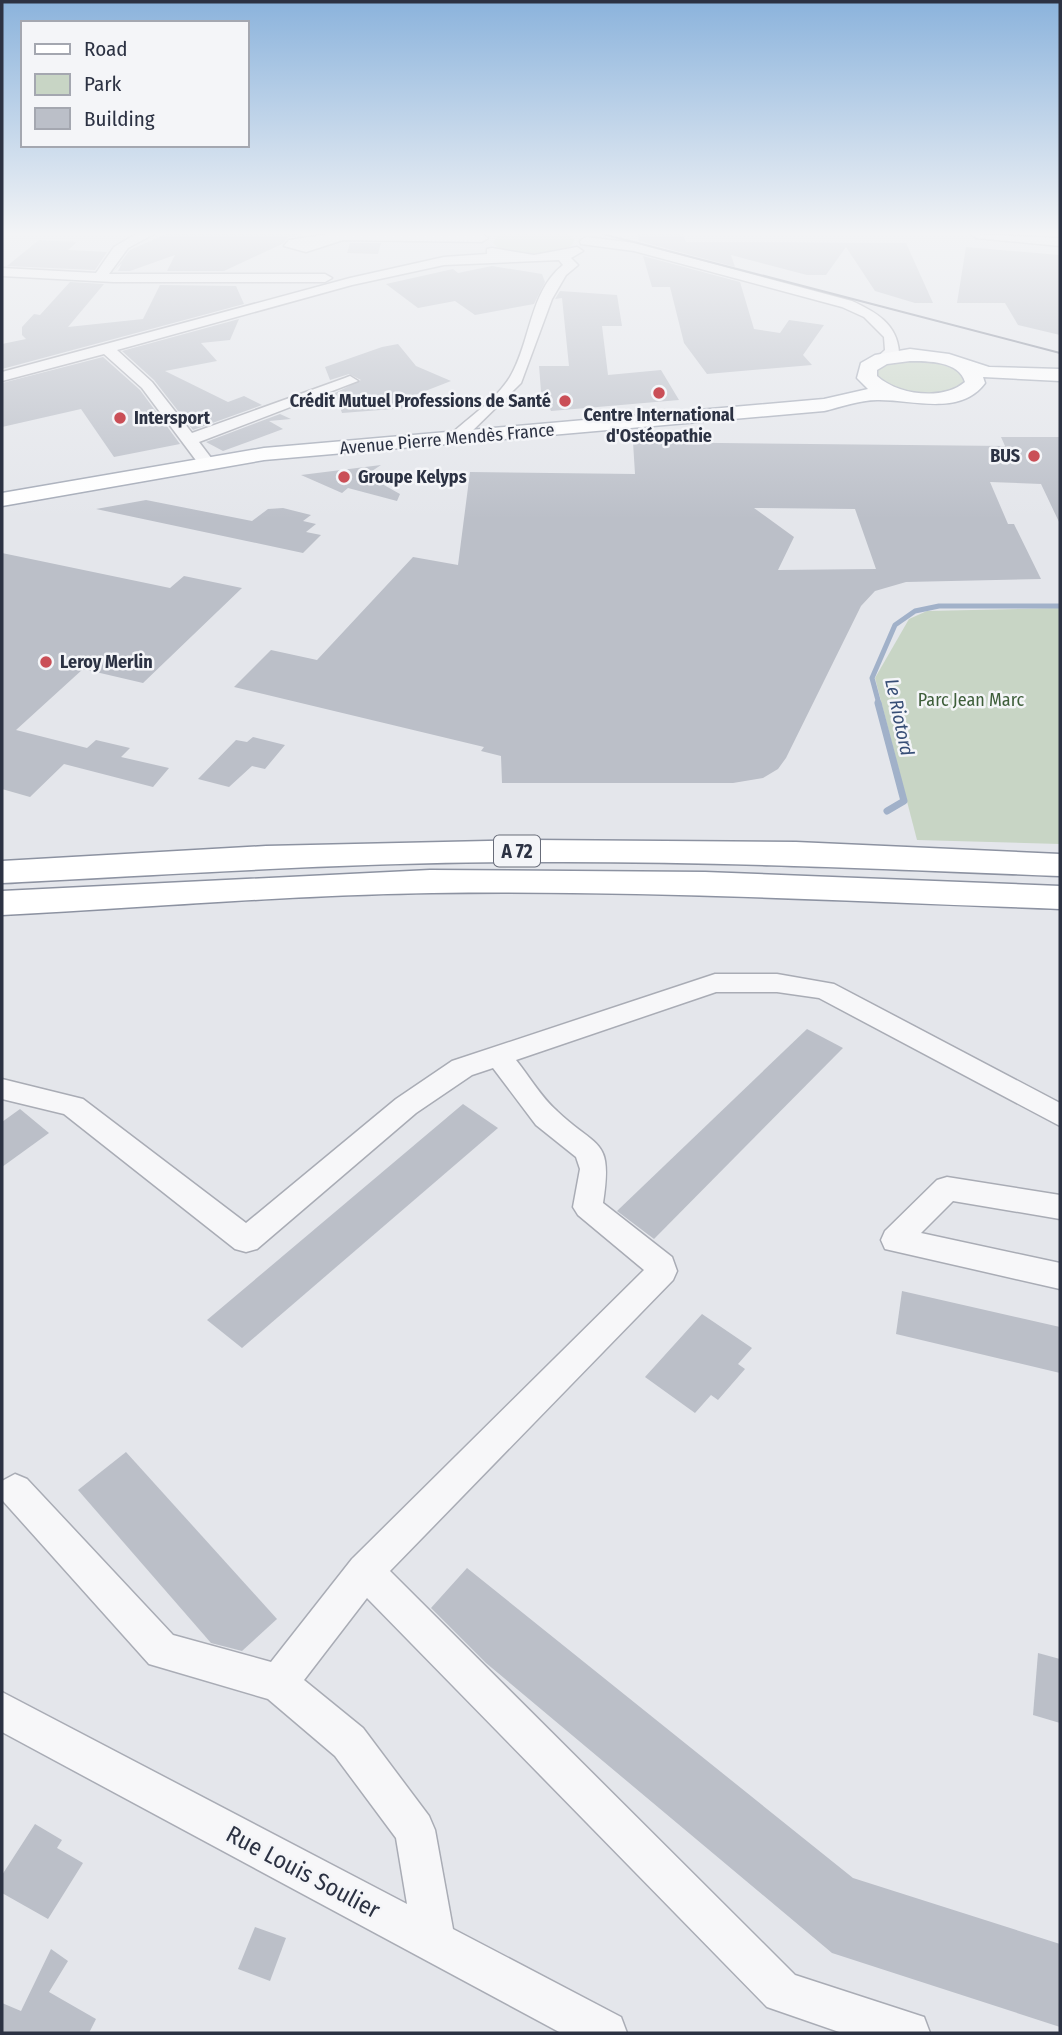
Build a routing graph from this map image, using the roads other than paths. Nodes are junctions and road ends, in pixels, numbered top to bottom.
1 (180, 329) edge
2 (535, 329) edge
3 (884, 329) edge
4 (891, 336) junction
5 (107, 349) junction
6 (929, 356) junction
7 (882, 359) junction
8 (966, 368) junction
9 (2, 377) edge
10 (867, 377) junction
11 (1060, 377) edge
12 (350, 381) dead end
13 (973, 387) junction
14 (900, 395) junction
15 (786, 408) junction
16 (456, 438) junction
17 (189, 440) junction
18 (317, 449) junction
19 (207, 463) junction
20 (2, 500) edge
21 (2, 509) edge
22 (2, 854) edge
23 (1060, 864) edge
24 (81, 867) junction
25 (2, 872) edge
26 (228, 889) junction
27 (1060, 898) edge
28 (2, 903) edge
29 (2, 931) edge
30 (499, 1057) junction
31 (2, 1089) edge
32 (1060, 1116) edge
33 (1060, 1207) edge
34 (1060, 1276) edge
35 (15, 1490) dead end
36 (365, 1571) junction
37 (278, 1683) junction
38 (2, 1711) edge
39 (434, 1942) junction
40 (605, 2033) edge
41 (908, 2033) edge

1 - 5 street
2 - 16 street
3 - 4 street
4 - 6 street
4 - 7 street
5 - 9 street
5 - 17 street
6 - 7 main road
6 - 8 main road
7 - 10 main road
8 - 11 main road
8 - 13 main road
10 - 14 main road
10 - 15 main road, Avenue Pierre Mendès France
11 - 13 main road, Avenue Pierre Mendès France
12 - 17 street
13 - 14 main road, Avenue Pierre Mendès France
14 - 15 main road, Avenue Pierre Mendès France
15 - 16 main road, Avenue Pierre Mendès France
16 - 18 main road, Avenue Pierre Mendès France
17 - 19 street
18 - 19 main road, Avenue Pierre Mendès France
18 - 21 main road, Avenue Pierre Mendès France
19 - 20 main road, Avenue Pierre Mendès France
22 - 24 highway
23 - 24 highway, A 72
24 - 25 highway, A 72
26 - 27 highway, A 72
26 - 28 highway, A 72
26 - 29 highway
30 - 31 street
30 - 32 street
30 - 36 street
33 - 34 street
35 - 37 street
36 - 37 street
36 - 41 street
37 - 39 street
38 - 39 street, Rue Louis Soulier
39 - 40 street, Rue Louis Soulier

